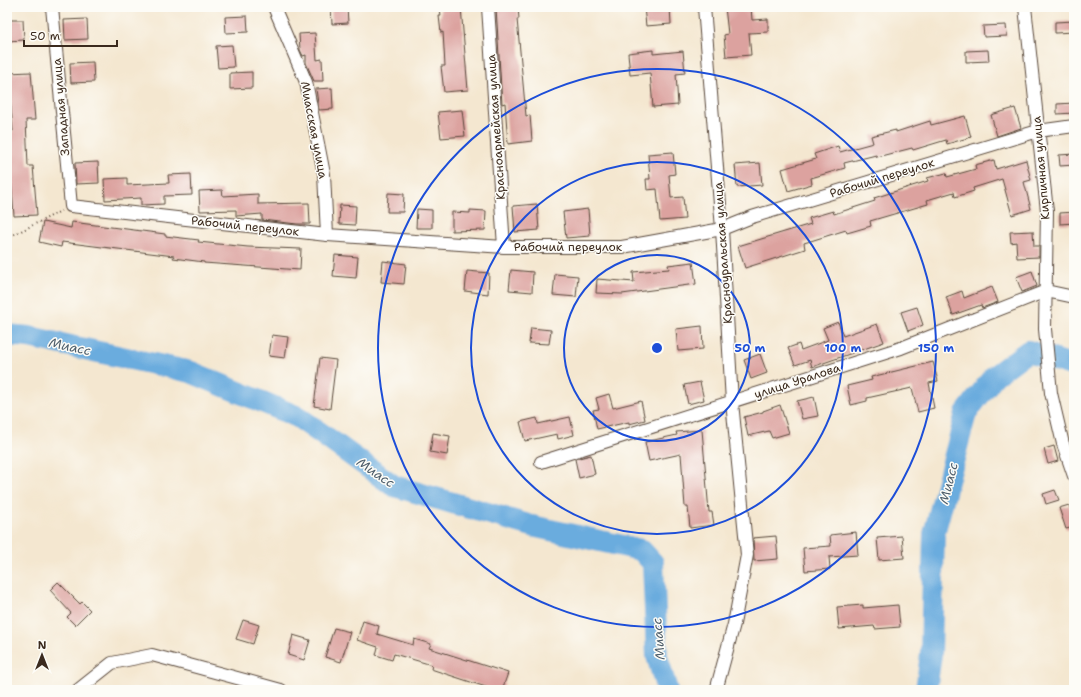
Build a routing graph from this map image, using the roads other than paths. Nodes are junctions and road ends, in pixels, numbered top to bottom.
1 (52, 7) edge
2 (274, 7) edge
3 (488, 7) edge
4 (704, 7) edge
5 (1025, 7) edge
6 (1074, 126) edge
7 (1038, 131) junction
8 (71, 206) joint
9 (722, 229) junction
10 (327, 235) junction
11 (504, 247) junction
12 (1046, 291) junction
13 (1074, 297) edge
14 (732, 402) junction
15 (541, 462) dead end
16 (1074, 476) edge
17 (717, 687) dead end
18 (78, 690) edge
19 (280, 690) edge

1 - 8 street, Западная улица
2 - 10 street, Миасская улица
3 - 11 street, Красноармейская улица
4 - 9 street, Красноуральская улица
5 - 7 street, Кирпичная улица
6 - 7 street, Рабочий переулок
7 - 9 street, Рабочий переулок
7 - 12 street, Кирпичная улица
8 - 10 street, Рабочий переулок
9 - 11 street, Рабочий переулок
9 - 14 street, Красноуральская улица
10 - 11 street, Рабочий переулок
12 - 13 street
12 - 14 street, улица Уралова
12 - 16 street, Кирпичная улица
14 - 15 street, улица Уралова
14 - 17 street, Красноуральская улица
18 - 19 street

